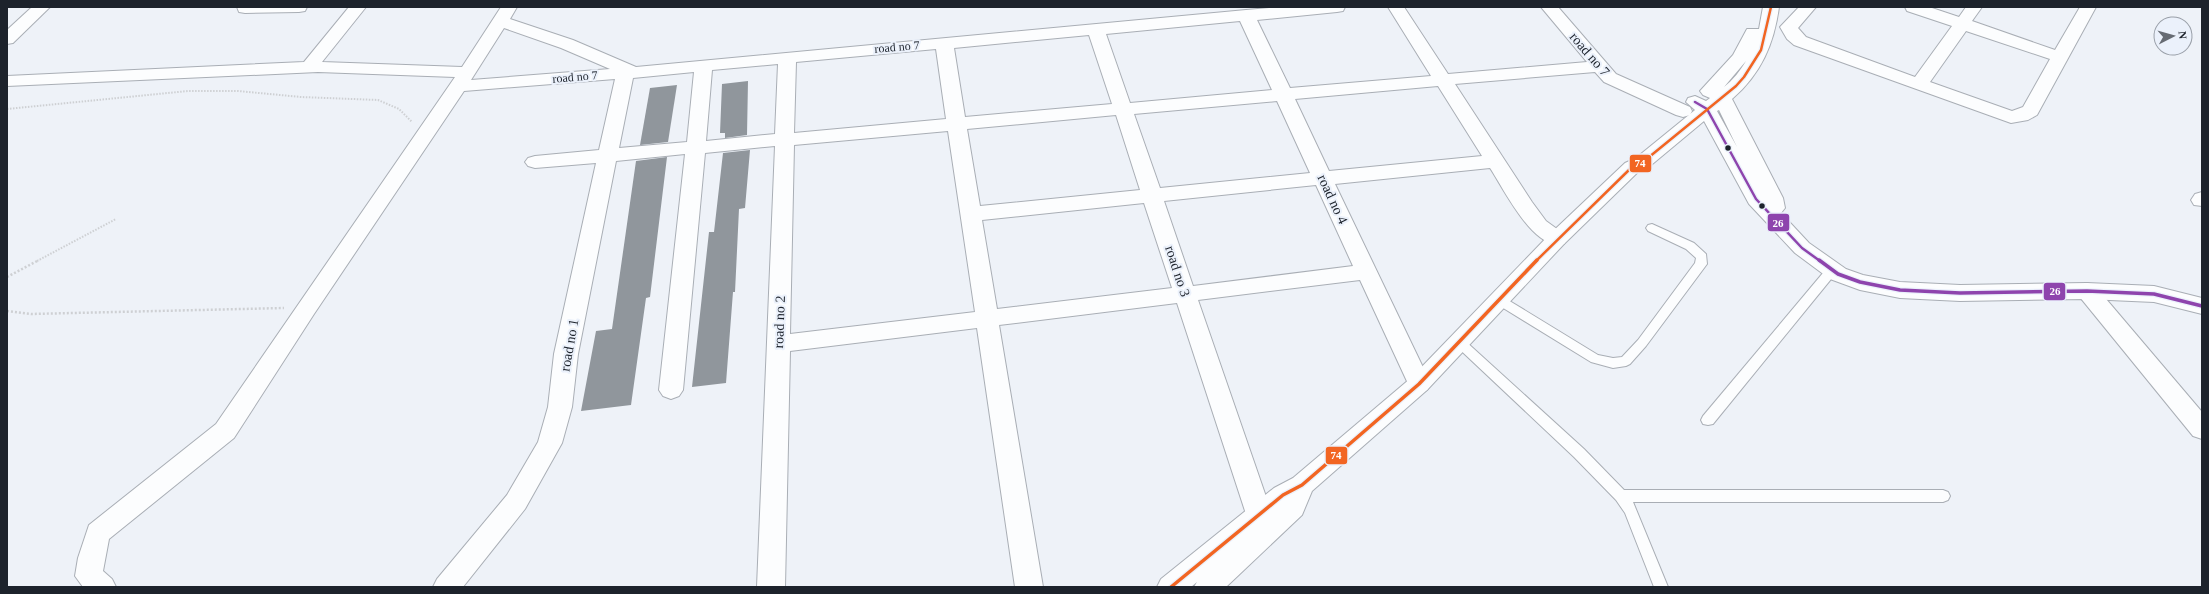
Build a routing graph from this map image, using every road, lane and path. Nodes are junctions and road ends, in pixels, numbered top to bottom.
1 (42, 7) edge
2 (299, 7) edge
3 (358, 7) edge
4 (1337, 7) edge
5 (1396, 7) edge
6 (1549, 7) edge
7 (1758, 7) edge
8 (1771, 7) edge
9 (1808, 7) edge
10 (1913, 7) edge
11 (1974, 7) edge
12 (2088, 7) edge
13 (246, 8) edge
14 (504, 14) edge
15 (1246, 15) junction
16 (1961, 24) junction
17 (1096, 29) junction
18 (7, 39) edge
19 (944, 43) junction
20 (787, 57) junction
21 (2060, 57) junction
22 (704, 65) junction
23 (1599, 66) junction
24 (317, 67) junction
25 (630, 72) junction
26 (461, 79) junction
27 (1444, 80) junction
28 (7, 81) edge
29 (1919, 85) junction
30 (1284, 94) junction
31 (1703, 102) junction
32 (7, 109) edge
33 (1124, 109) junction
34 (957, 124) junction
35 (424, 134) junction
36 (785, 140) junction
37 (695, 148) junction
38 (609, 156) junction
39 (1495, 161) junction
40 (535, 162) dead end
41 (1323, 178) junction
42 (1153, 196) junction
43 (971, 214) junction
44 (116, 219) dead end
45 (1652, 228) dead end
46 (1557, 239) junction
47 (1832, 270) junction
48 (1367, 272) junction
49 (7, 277) edge
50 (2087, 291) junction
51 (1186, 294) junction
52 (1500, 300) junction
53 (2202, 306) edge
54 (306, 308) junction
55 (7, 311) edge
56 (988, 319) junction
57 (1460, 342) junction
58 (779, 344) junction
59 (1418, 384) junction
60 (671, 390) dead end
61 (1708, 420) dead end
62 (2202, 429) edge
63 (1302, 485) junction
64 (1621, 496) junction
65 (1943, 496) dead end
66 (1259, 514) junction
67 (102, 587) edge
68 (447, 587) edge
69 (771, 587) edge
70 (1029, 587) edge
71 (1171, 587) edge
72 (1208, 587) edge
73 (1661, 587) edge

1 - 18 street
2 - 13 street
3 - 24 street
4 - 15 street, road no 7
5 - 27 street
6 - 23 street, road no 7
7 - 31 street
8 - 31 street
9 - 29 street
10 - 16 street
11 - 16 street
12 - 21 street
14 - 25 street
14 - 26 street
15 - 17 street, road no 7
15 - 30 street, road no 4
16 - 21 street
16 - 29 street
17 - 19 street, road no 7
17 - 33 street, road no 3
19 - 20 street, road no 7
19 - 34 street
20 - 22 street, road no 7
20 - 36 street, road no 2
21 - 29 street
22 - 25 street, road no 7
22 - 37 street
23 - 27 street
23 - 31 street, road no 7
24 - 26 street, road no 7
24 - 28 street, road no 7
25 - 26 street, road no 7
25 - 38 street, road no 1
26 - 35 street
27 - 30 street
27 - 39 street
30 - 33 street
30 - 41 street, road no 4
31 - 46 street
31 - 47 street
32 - 35 path
33 - 34 street
33 - 42 street, road no 3
34 - 36 street
34 - 43 street
35 - 54 street
36 - 37 street
36 - 58 street, road no 2
37 - 38 street
37 - 60 street
38 - 40 street
38 - 68 street, road no 1
39 - 41 street
39 - 46 street
41 - 42 street
41 - 48 street, road no 4
42 - 43 street
42 - 51 street, road no 3
43 - 56 street
44 - 49 path
45 - 52 lane
46 - 52 street
47 - 50 street
47 - 61 lane
48 - 51 street
48 - 59 street, road no 4
50 - 53 street
50 - 62 street
51 - 56 street
51 - 66 street, road no 3
52 - 57 street
54 - 55 path
54 - 67 street
56 - 58 street
56 - 70 street
57 - 59 street
57 - 64 lane
58 - 69 street, road no 2
59 - 63 street
63 - 66 street
63 - 72 street
64 - 65 lane
64 - 73 lane
66 - 71 street

